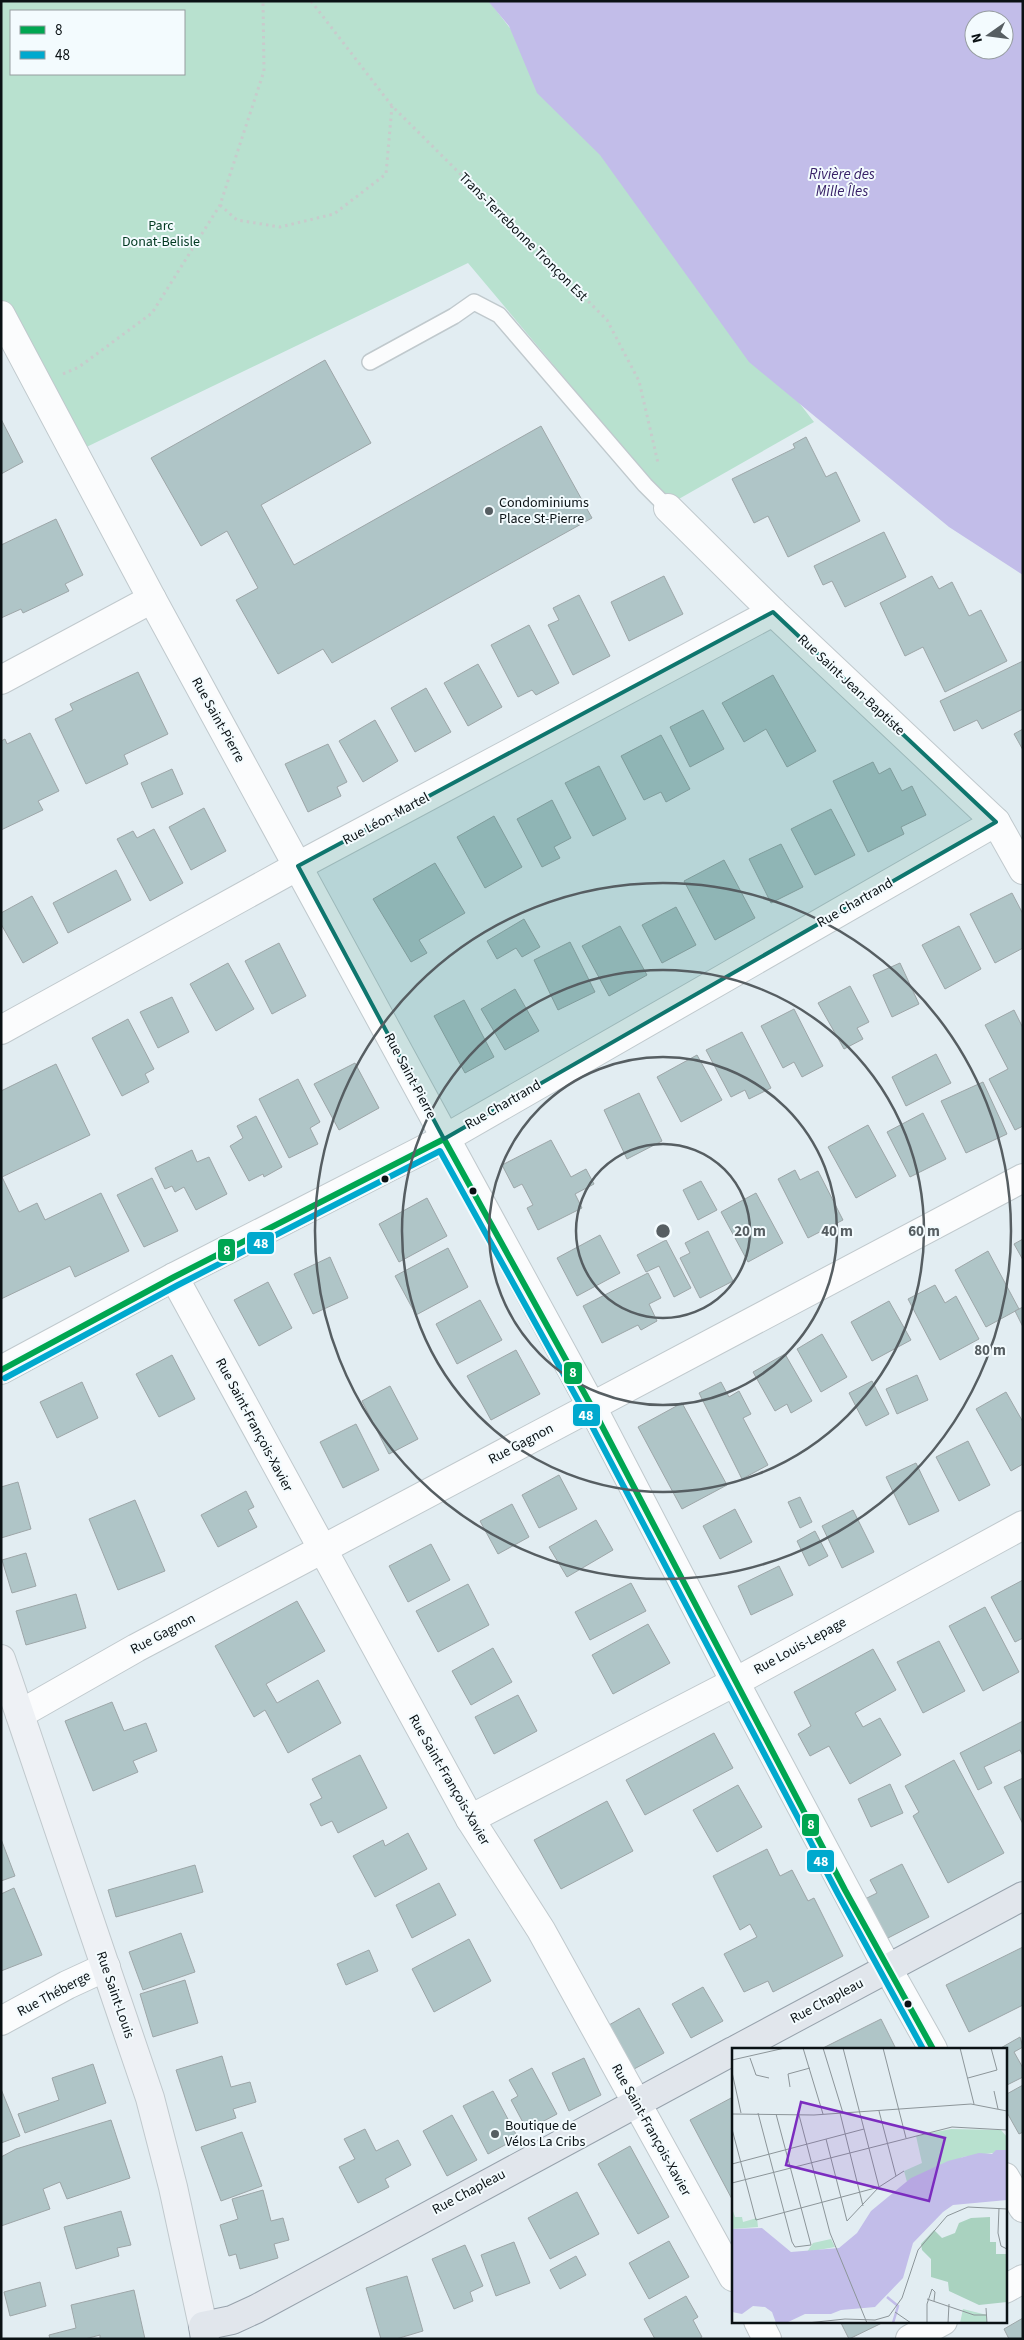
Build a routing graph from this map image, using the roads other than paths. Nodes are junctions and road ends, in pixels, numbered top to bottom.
1 (1, 315) edge
2 (370, 362) dead end
3 (668, 508) joint
4 (152, 599) junction
5 (773, 612) junction
6 (1, 680) edge
7 (996, 822) junction
8 (1023, 836) edge
9 (298, 866) junction
10 (1023, 870) edge
11 (1, 1030) edge
12 (444, 1139) junction
13 (1023, 1178) edge
14 (174, 1278) junction
15 (1, 1370) edge
16 (592, 1407) junction
17 (1023, 1525) edge
18 (322, 1550) junction
19 (1, 1659) edge
20 (735, 1682) junction
21 (20, 1714) junction
22 (470, 1819) junction
23 (1023, 1896) edge
24 (106, 1967) junction
25 (888, 1969) junction
26 (1, 2021) edge
27 (738, 2048) edge
28 (932, 2048) edge
29 (732, 2052) edge
30 (636, 2102) junction
31 (1006, 2179) edge
32 (1023, 2208) edge
33 (732, 2275) edge
34 (1023, 2280) edge
35 (1006, 2288) edge
36 (758, 2322) edge
37 (941, 2322) edge
38 (204, 2332) edge
39 (767, 2339) edge
40 (910, 2339) edge

1 - 4 street, Rue Saint-Pierre
2 - 3 lane
3 - 5 street, Rue Saint-Jean-Baptiste
4 - 6 street
4 - 9 street, Rue Saint-Pierre
5 - 7 street, Rue Saint-Jean-Baptiste
5 - 9 street, Rue Léon-Martel
7 - 8 street
7 - 10 street, Rue Saint-Jean-Baptiste
7 - 12 street, Rue Chartrand
9 - 11 street, Rue Léon-Martel
9 - 12 street, Rue Saint-Pierre
12 - 14 street, Rue Chartrand
12 - 16 street, Rue Saint-Pierre
13 - 16 street, Rue Gagnon
14 - 15 street, Rue Chartrand
14 - 18 street, Rue Saint-François-Xavier
16 - 18 street, Rue Gagnon
16 - 20 street, Rue Saint-Pierre
17 - 20 street, Rue Louis-Lepage
18 - 21 street, Rue Gagnon
18 - 22 street, Rue Saint-François-Xavier
19 - 21 main road, Rue Saint-Louis
20 - 22 street, Rue Louis-Lepage
20 - 25 street, Rue Saint-Pierre
21 - 24 main road, Rue Saint-Louis
22 - 30 street, Rue Saint-François-Xavier
23 - 25 main road, Rue Chapleau
24 - 26 street, Rue Théberge
24 - 38 main road, Rue Saint-Louis
25 - 27 main road, Rue Chapleau
25 - 28 street, Rue Saint-Pierre
29 - 30 main road, Rue Chapleau
30 - 33 street, Rue Saint-François-Xavier
30 - 38 main road, Rue Chapleau
31 - 32 street
34 - 35 street
36 - 39 street
37 - 40 street

